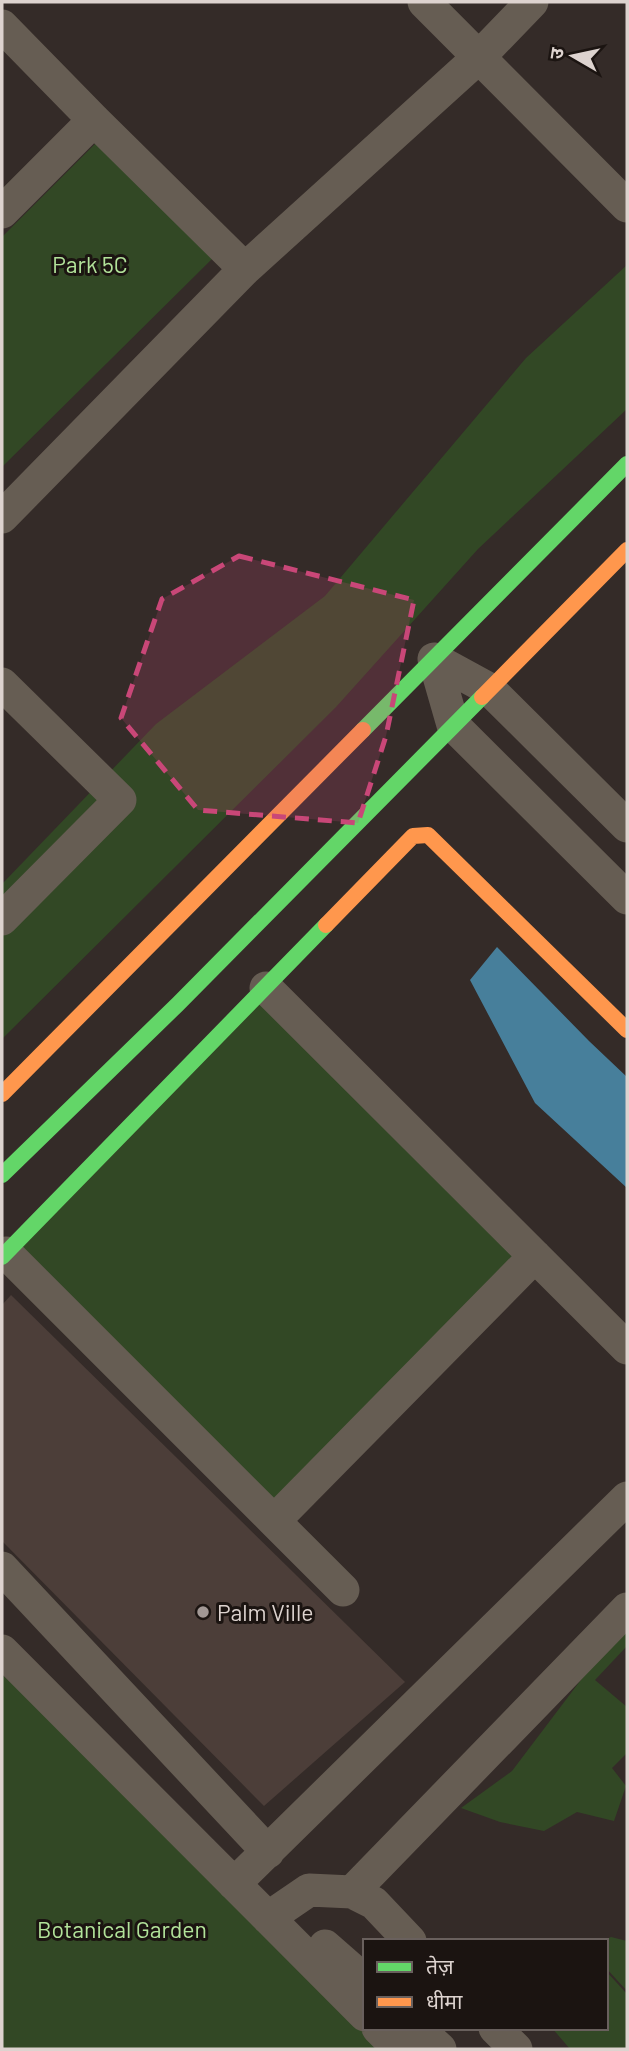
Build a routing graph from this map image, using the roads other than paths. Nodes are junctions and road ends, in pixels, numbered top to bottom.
1 (424, 2) edge
2 (533, 2) edge
3 (2, 26) edge
4 (479, 57) junction
5 (94, 120) junction
6 (627, 206) edge
7 (2, 212) edge
8 (245, 269) junction
9 (627, 464) edge
10 (2, 516) edge
11 (627, 550) edge
12 (434, 659) junction
13 (2, 684) edge
14 (489, 688) junction
15 (453, 725) junction
16 (627, 826) edge
17 (627, 898) edge
18 (2, 919) edge
19 (266, 989) junction
20 (627, 1030) edge
21 (2, 1094) edge
22 (2, 1175) edge
23 (4, 1255) edge
24 (535, 1256) junction
25 (627, 1348) edge
26 (627, 1498) edge
27 (274, 1521) junction
28 (2, 1568) edge
29 (343, 1590) dead end
30 (627, 1609) edge
31 (2, 1650) edge
32 (268, 1852) junction
33 (234, 1884) junction
34 (352, 1892) junction
35 (268, 1919) junction
36 (408, 1939) edge
37 (363, 1980) edge
38 (363, 2013) edge
39 (380, 2030) edge
40 (419, 2030) edge
41 (497, 2030) edge
42 (399, 2049) edge
43 (440, 2049) edge
44 (516, 2049) edge

1 - 4 street
2 - 4 street
3 - 5 street
4 - 6 street
4 - 8 street
5 - 7 street
5 - 8 street
8 - 10 street
9 - 12 street
11 - 14 street
12 - 14 street
12 - 15 street
12 - 21 street
13 - 18 street
14 - 15 street
14 - 16 street
15 - 17 street
15 - 22 street
19 - 20 street
19 - 23 street
19 - 24 street
23 - 27 street
24 - 25 street
24 - 27 street
26 - 32 street
27 - 29 street
28 - 32 street
30 - 34 street
31 - 33 street
31 - 37 street
32 - 33 street
33 - 35 street
34 - 35 street
34 - 36 street
35 - 38 street
39 - 42 street
40 - 43 street
41 - 44 street

